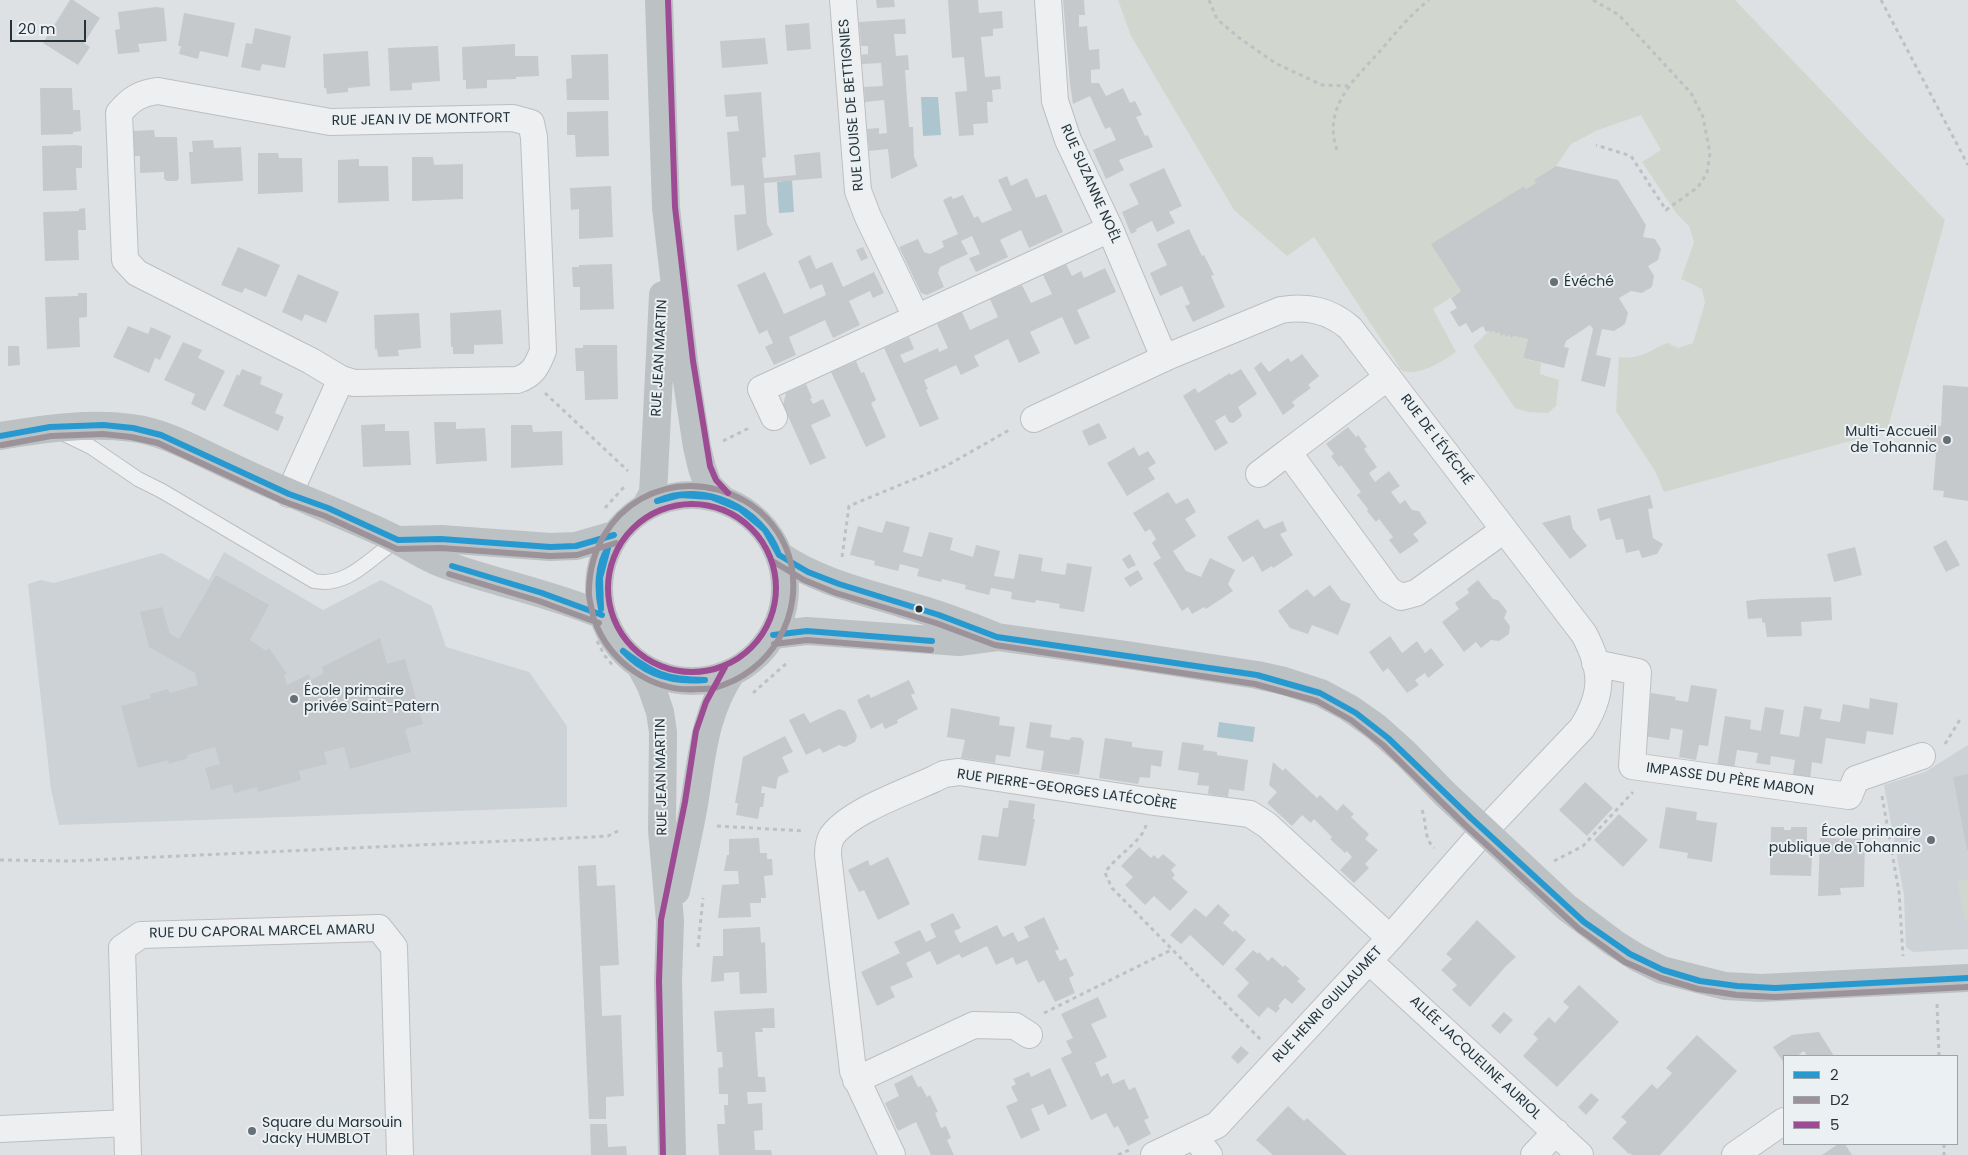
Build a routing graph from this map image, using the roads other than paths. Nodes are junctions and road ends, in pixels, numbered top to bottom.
1 (659, 0) edge
2 (843, 0) edge
3 (1048, 0) edge
4 (666, 208) junction
5 (1110, 229) junction
6 (916, 317) junction
7 (1168, 356) junction
8 (1388, 377) junction
9 (341, 379) junction
10 (774, 417) dead end
11 (1034, 419) road end
12 (50, 428) junction
13 (0, 436) edge
14 (1288, 452) junction
15 (1259, 474) dead end
16 (289, 494) junction
17 (722, 499) junction
18 (646, 506) junction
19 (1504, 530) junction
20 (614, 535) junction
21 (398, 540) junction
22 (779, 555) junction
23 (599, 627) junction
24 (772, 635) junction
25 (997, 638) junction
26 (1595, 663) junction
27 (629, 669) junction
28 (732, 672) junction
29 (1932, 752) road end
30 (1484, 831) junction
31 (670, 921) junction
32 (1390, 938) junction
33 (1368, 961) junction
34 (1968, 978) edge
35 (1022, 1030) road end
36 (856, 1080) junction
37 (1783, 1122) edge
38 (127, 1123) junction
39 (0, 1129) edge
40 (1556, 1132) junction
41 (1202, 1145) edge
42 (128, 1155) edge
43 (400, 1155) edge
44 (672, 1155) edge
45 (892, 1155) edge
46 (1154, 1155) edge
47 (1534, 1155) edge
48 (1580, 1155) edge
49 (1735, 1155) edge

1 - 4 street, RUE JEAN MARTIN
2 - 6 street, RUE LOUISE DE BETTIGNIES
3 - 5 street, RUE SUZANNE NOËL
4 - 17 street, RUE JEAN MARTIN
4 - 18 street, RUE JEAN MARTIN
5 - 6 street
5 - 7 street, RUE SUZANNE NOËL
6 - 10 street
7 - 8 street, RUE DE L'ÉVÉCHÉ
7 - 11 street, RUE DE L'ÉVÉCHÉ
8 - 14 street
8 - 19 street, RUE DE L'ÉVÉCHÉ
9 - 9 street, RUE JEAN IV DE MONTFORT
9 - 16 street
12 - 13 street
12 - 16 street
12 - 21 lane
14 - 15 street
14 - 19 street
16 - 21 street
17 - 18 street
17 - 22 street
18 - 20 street
19 - 26 street, RUE DE L'ÉVÉCHÉ
20 - 21 street
20 - 23 street
21 - 23 street
22 - 24 street
22 - 25 street
23 - 27 street
24 - 25 street
24 - 28 street
25 - 30 street
26 - 29 street, IMPASSE DU PÈRE MABON
26 - 30 street, RUE DE L'ÉVÉCHÉ
27 - 28 street
27 - 31 street, RUE JEAN MARTIN
28 - 31 street, RUE JEAN MARTIN
30 - 32 street, RUE HENRI GUILLAUMET
30 - 34 street
31 - 44 street, RUE JEAN MARTIN
32 - 33 street, RUE HENRI GUILLAUMET
32 - 36 street, RUE PIERRE-GEORGES LATÉCOÈRE
33 - 40 street, ALLÉE JACQUELINE AURIOL
33 - 41 street, RUE HENRI GUILLAUMET
35 - 36 street
36 - 45 street
37 - 49 street
38 - 39 street
38 - 42 street, RUE DU CAPORAL MARCEL AMARU
38 - 43 street, RUE DU CAPORAL MARCEL AMARU
40 - 47 street
40 - 48 street, ALLÉE JACQUELINE AURIOL
41 - 46 street, RUE HENRI GUILLAUMET

